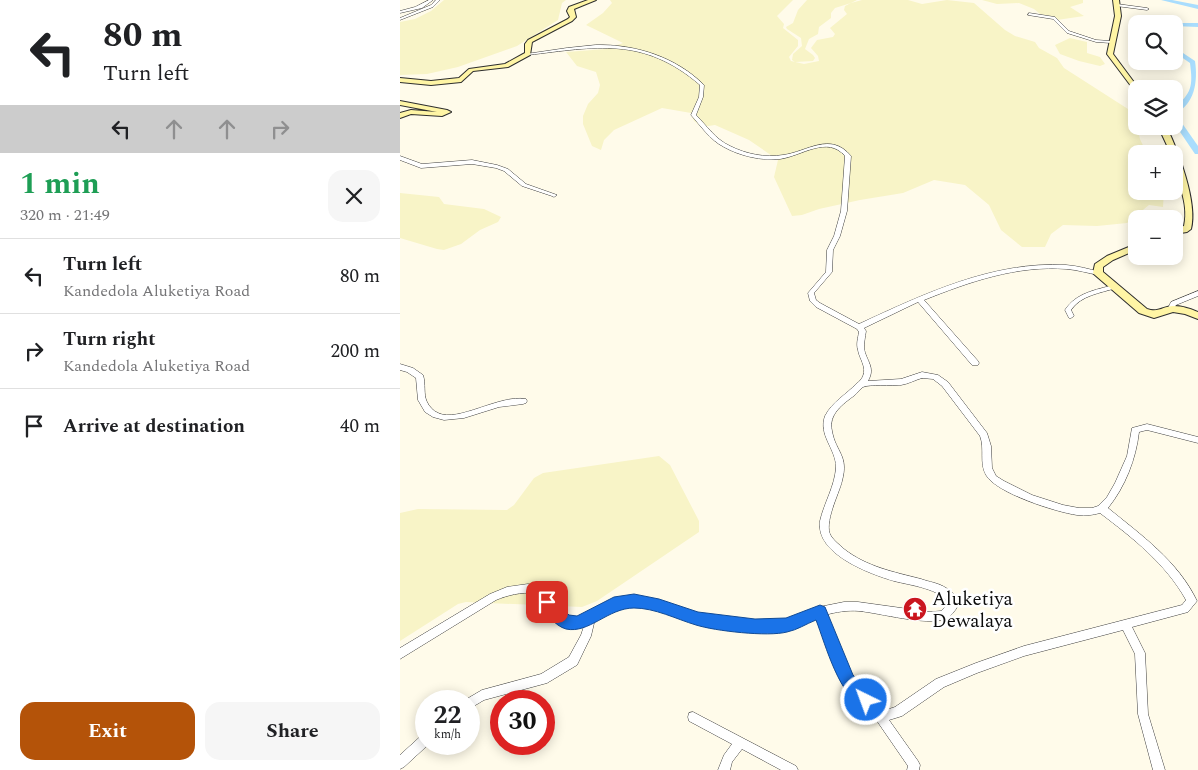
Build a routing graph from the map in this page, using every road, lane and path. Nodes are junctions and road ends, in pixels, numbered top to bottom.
1 (431, 0) edge
2 (438, 0) edge
3 (593, 0) edge
4 (419, 2) dead end
5 (1117, 2) edge
6 (1146, 9) dead end
7 (402, 11) edge
8 (1029, 14) dead end
9 (400, 19) edge
10 (1112, 42) junction
11 (528, 54) junction
12 (400, 80) edge
13 (1129, 80) edge
14 (400, 103) edge
15 (400, 116) edge
16 (1166, 135) edge
17 (400, 158) edge
18 (554, 195) dead end
19 (1183, 230) edge
20 (1128, 250) edge
21 (1098, 273) junction
22 (1114, 287) junction
23 (1198, 293) edge
24 (920, 300) junction
25 (1170, 310) junction
26 (1071, 316) dead end
27 (1198, 316) edge
28 (859, 327) junction
29 (975, 363) dead end
30 (400, 367) edge
31 (860, 384) junction
32 (522, 401) dead end
33 (1198, 440) edge
34 (1102, 509) junction
35 (820, 612) junction
36 (591, 616) junction
37 (1125, 624) junction
38 (400, 654) edge
39 (480, 696) edge
40 (692, 717) dead end
41 (882, 717) junction
42 (741, 742) junction
43 (415, 749) edge
44 (400, 763) edge
45 (724, 770) edge
46 (792, 770) edge
47 (913, 770) edge
48 (1159, 770) edge

1 - 7 street
2 - 9 street
3 - 11 street
4 - 7 street
5 - 6 street
5 - 10 street
8 - 10 street
10 - 13 street
11 - 12 street
11 - 28 street
14 - 15 street
16 - 19 street
17 - 18 street
20 - 21 street
21 - 22 street
21 - 24 street
22 - 25 street
22 - 26 street
23 - 25 street
24 - 28 street
24 - 29 street
25 - 27 street
28 - 31 street
30 - 32 street
31 - 34 street
31 - 35 street
33 - 34 street
34 - 37 street
35 - 36 street
35 - 41 street
36 - 38 street
36 - 39 street
37 - 41 street
37 - 48 street
40 - 42 street
41 - 47 street
42 - 45 street
42 - 46 street
43 - 44 street

